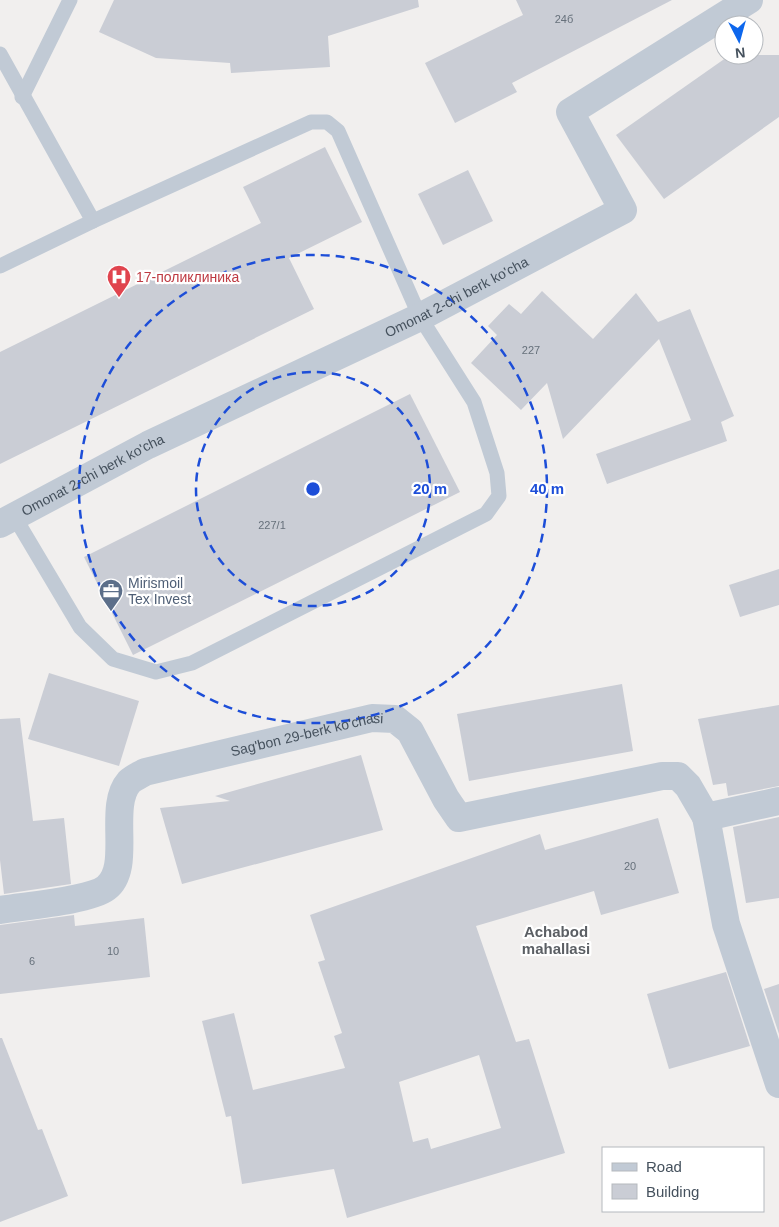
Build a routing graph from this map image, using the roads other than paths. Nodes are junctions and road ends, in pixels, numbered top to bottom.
1 (70, 0) edge
2 (749, 0) edge
3 (0, 54) edge
4 (22, 97) junction
5 (93, 221) junction
6 (0, 266) edge
7 (420, 317) junction
8 (7, 520) edge
9 (779, 801) edge
10 (706, 817) junction
11 (0, 910) edge
12 (779, 1084) edge

1 - 4 lane
2 - 7 street, Omonat 2-chi berk ko'cha
3 - 4 lane
4 - 5 lane
5 - 6 lane
5 - 7 lane
7 - 8 street, Omonat 2-chi berk ko'cha
7 - 8 lane
9 - 10 street
10 - 11 street, Sag'bon 29-berk ko'chasi
10 - 12 street

